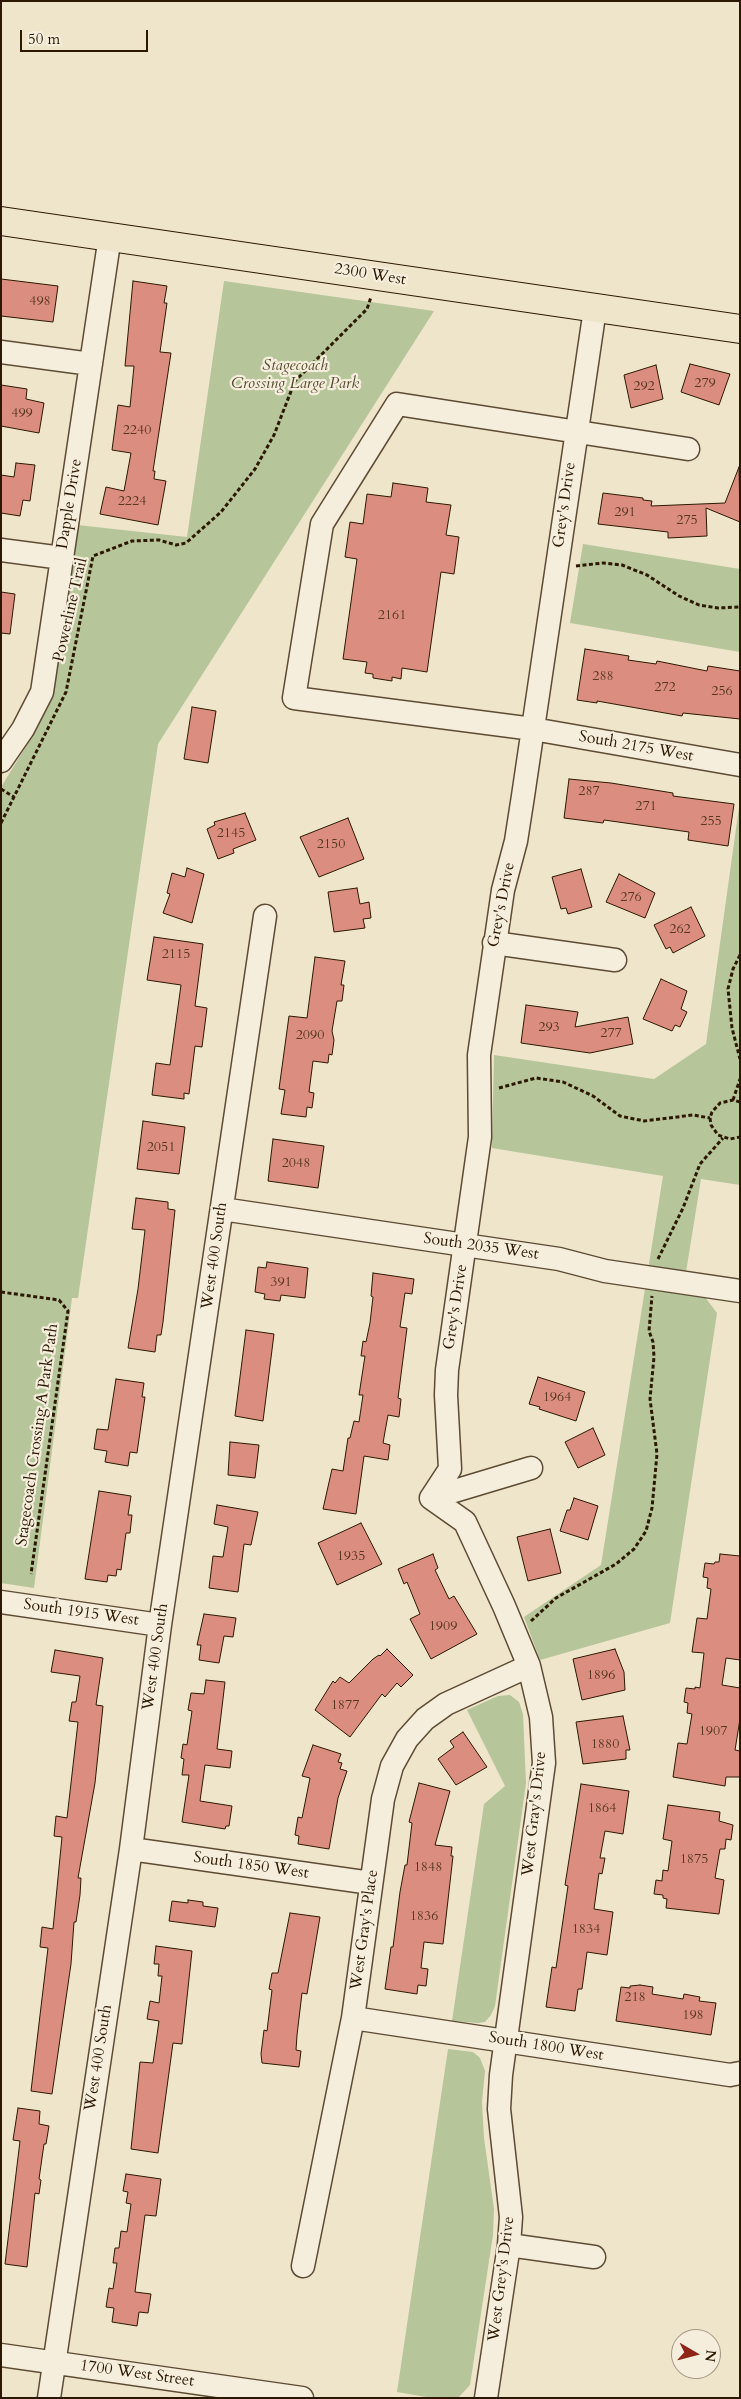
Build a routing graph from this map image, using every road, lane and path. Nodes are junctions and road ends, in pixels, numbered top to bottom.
1 (1, 220) edge
2 (110, 236) junction
3 (371, 296) dead end
4 (595, 309) junction
5 (740, 329) edge
6 (1, 352) edge
7 (91, 364) junction
8 (576, 433) junction
9 (688, 449) dead end
10 (1, 550) edge
11 (62, 558) junction
12 (574, 567) dead end
13 (740, 607) edge
14 (533, 729) junction
15 (1, 761) edge
16 (740, 765) edge
17 (1, 789) edge
18 (14, 797) junction
19 (1, 823) edge
20 (265, 916) dead end
21 (494, 943) junction
22 (740, 955) edge
23 (614, 960) dead end
24 (740, 1059) edge
25 (740, 1079) edge
26 (499, 1088) dead end
27 (733, 1100) junction
28 (740, 1102) edge
29 (710, 1118) junction
30 (740, 1137) edge
31 (723, 1138) junction
32 (222, 1209) junction
33 (466, 1245) junction
34 (656, 1267) dead end
35 (740, 1291) edge
36 (1, 1292) edge
37 (652, 1295) dead end
38 (531, 1468) dead end
39 (430, 1498) junction
40 (31, 1574) dead end
41 (1, 1602) edge
42 (160, 1625) junction
43 (527, 1625) dead end
44 (528, 1666) junction
45 (131, 1849) junction
46 (371, 1883) junction
47 (353, 2018) junction
48 (506, 2041) junction
49 (740, 2073) edge
50 (509, 2245) junction
51 (594, 2258) dead end
52 (303, 2266) dead end
53 (1, 2355) edge
54 (54, 2363) junction
55 (49, 2398) edge
56 (302, 2398) edge
57 (486, 2398) edge

1 - 2 main road, 2300 West
2 - 4 main road, 2300 West
2 - 7 street, Dapple Drive
3 - 18 path, Powerline Trail
4 - 5 main road, 2300 West
4 - 8 street, Grey's Drive
6 - 7 street
7 - 11 street, Dapple Drive
8 - 9 street
8 - 14 street, Grey's Drive
8 - 14 street, South 2175 West
10 - 11 street
11 - 15 street, Dapple Drive
12 - 13 path
14 - 16 street, South 2175 West
14 - 21 street, Grey's Drive
17 - 18 path
18 - 19 path, Powerline Trail
20 - 32 street, West 400 South
21 - 23 street
21 - 33 street, Grey's Drive
22 - 24 path
25 - 27 path
26 - 29 path
27 - 28 path
27 - 29 path
29 - 31 path
30 - 31 path
31 - 34 path
32 - 33 street, South 2035 West
32 - 42 street, West 400 South
33 - 35 street, South 2035 West
33 - 39 street, Grey's Drive
36 - 40 path, Stagecoach Crossing A Park Path
37 - 43 path
38 - 39 street
39 - 44 street, West Gray's Drive
41 - 42 street, South 1915 West
42 - 45 street, West 400 South
44 - 46 street, West Gray's Place
44 - 48 street, West Gray's Drive
45 - 46 street, South 1850 West
45 - 54 street, West 400 South
46 - 47 street, West Gray's Place
47 - 48 street, South 1800 West
47 - 52 street, West Gray's Place
48 - 49 street, South 1800 West
48 - 50 street, West Grey's Drive
50 - 51 street
50 - 57 street, West Grey's Drive
53 - 54 street, 1700 West Street
54 - 55 street, West 400 South
54 - 56 street, 1700 West Street

